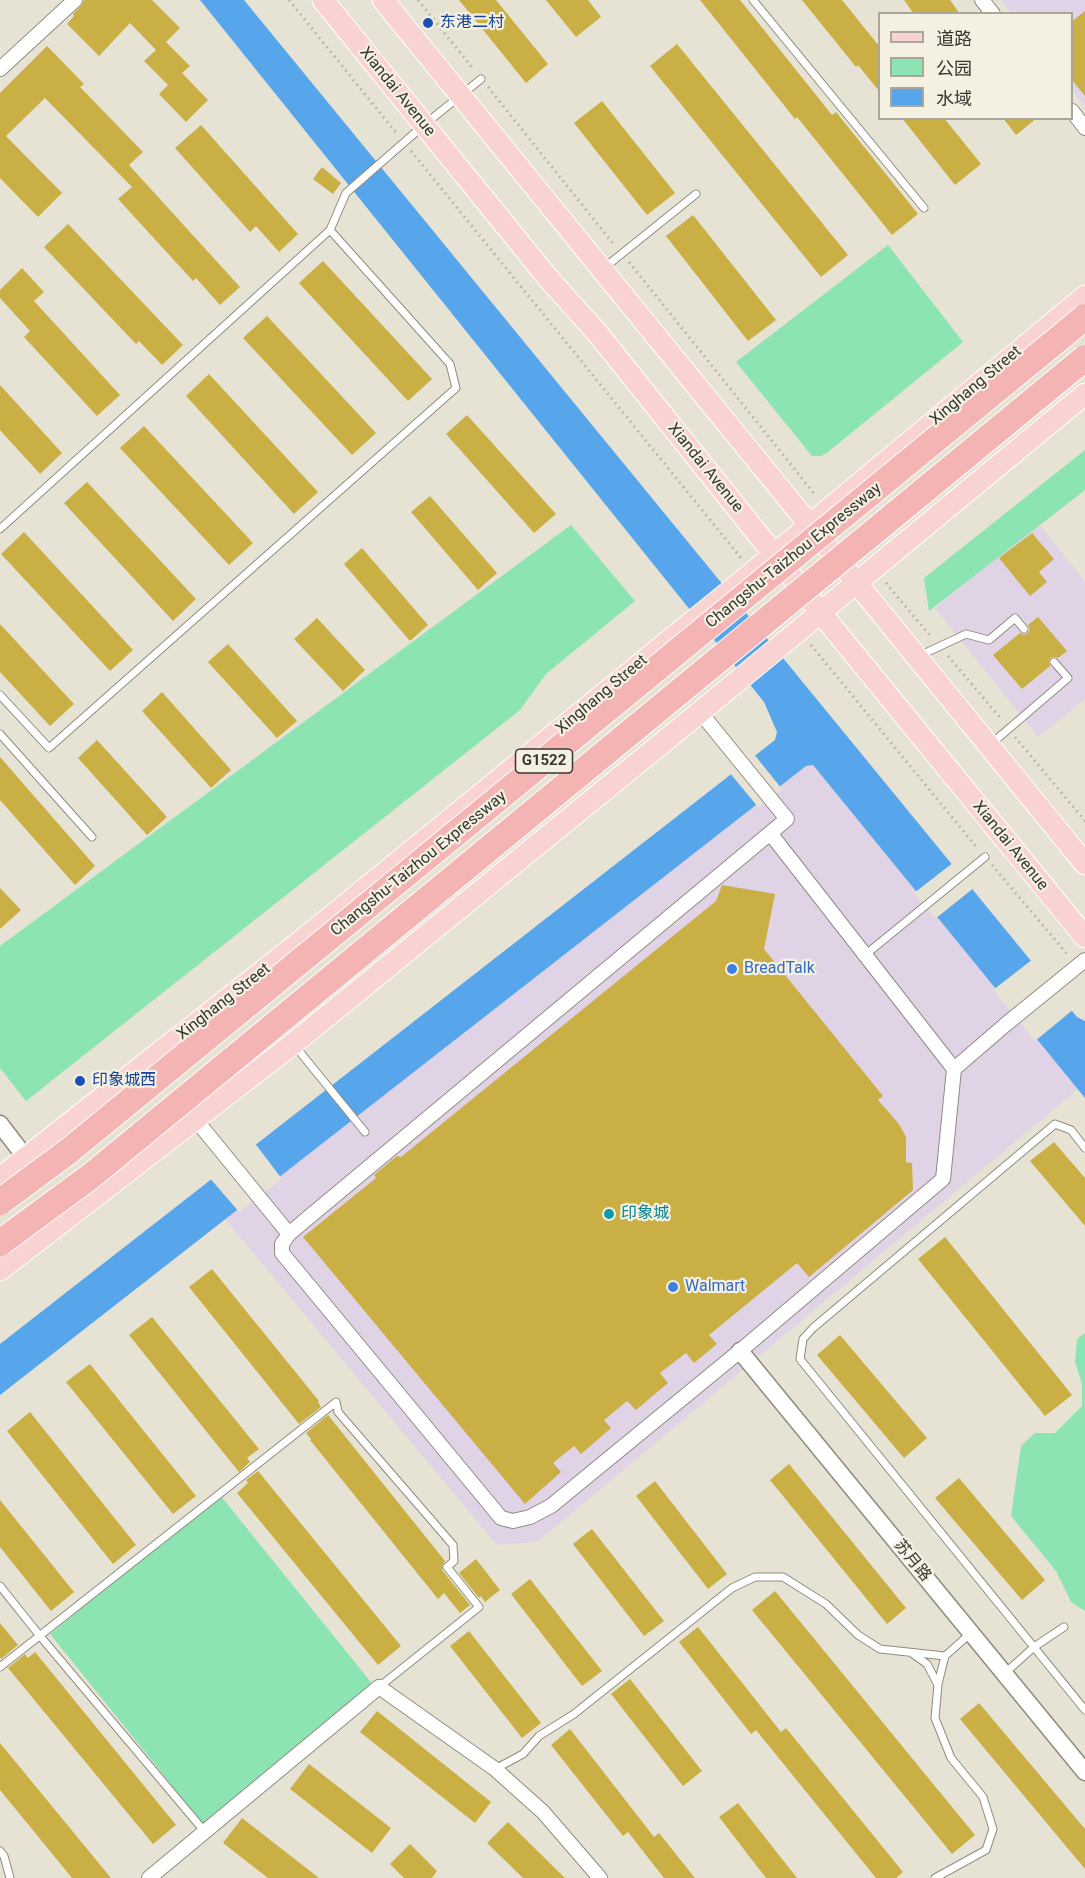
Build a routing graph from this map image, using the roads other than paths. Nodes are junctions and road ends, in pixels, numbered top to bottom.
1 (75, 0) edge
2 (323, 0) edge
3 (383, 0) edge
4 (753, 0) edge
5 (982, 0) edge
6 (991, 12) edge
7 (0, 69) edge
8 (481, 79) road end
9 (459, 95) junction
10 (1073, 113) edge
11 (424, 125) junction
12 (1085, 128) edge
13 (696, 194) dead end
14 (924, 208) dead end
15 (330, 230) junction
16 (602, 270) junction
17 (1085, 296) edge
18 (1085, 317) edge
19 (1085, 358) edge
20 (1085, 394) edge
21 (810, 525) junction
22 (0, 529) edge
23 (774, 555) junction
24 (856, 583) junction
25 (820, 612) junction
26 (1024, 629) dead end
27 (917, 657) junction
28 (1054, 662) dead end
29 (0, 695) edge
30 (700, 712) junction
31 (0, 734) edge
32 (989, 746) junction
33 (770, 833) junction
34 (92, 837) dead end
35 (985, 857) road end
36 (1085, 864) edge
37 (1085, 938) edge
38 (865, 954) junction
39 (1081, 963) edge
40 (293, 1044) junction
41 (954, 1069) junction
42 (196, 1120) junction
43 (0, 1124) edge
44 (365, 1132) dead end
45 (1085, 1148) edge
46 (26, 1158) junction
47 (0, 1178) edge
48 (0, 1202) edge
49 (289, 1234) junction
50 (0, 1243) edge
51 (0, 1270) edge
52 (740, 1350) junction
53 (0, 1586) edge
54 (1064, 1627) dead end
55 (970, 1633) junction
56 (39, 1636) junction
57 (1034, 1647) junction
58 (911, 1652) junction
59 (945, 1656) junction
60 (0, 1667) edge
61 (1004, 1674) junction
62 (938, 1684) junction
63 (379, 1687) junction
64 (1085, 1710) edge
65 (495, 1769) junction
66 (1085, 1772) edge
67 (205, 1832) junction
68 (0, 1851) edge
69 (10, 1878) edge
70 (149, 1878) edge
71 (600, 1878) edge
72 (935, 1878) edge

1 - 7 street
2 - 11 main road, Xiandai Avenue
3 - 9 main road
4 - 14 lane
5 - 6 street
8 - 9 lane
9 - 11 lane
9 - 16 main road
10 - 12 street
11 - 15 lane
11 - 23 main road, Xiandai Avenue
13 - 16 lane
15 - 22 lane
15 - 29 lane
16 - 21 main road
17 - 21 main road, Xinghang Street
18 - 48 highway, Changshu-Taizhou Expressway / G1522, bridge
19 - 50 highway, Changshu-Taizhou Expressway / G1522, bridge
20 - 24 main road
21 - 23 main road, Xinghang Street
21 - 24 main road
23 - 25 main road, Xiandai Avenue
23 - 46 main road, Xinghang Street
24 - 25 main road
24 - 27 main road
25 - 30 main road
25 - 37 main road, Xiandai Avenue
26 - 27 lane
27 - 32 main road
28 - 32 lane
30 - 33 street
30 - 40 main road
31 - 34 lane
32 - 36 main road
33 - 38 street
33 - 49 street
35 - 38 lane
38 - 41 street
39 - 41 street
40 - 42 main road
40 - 44 lane
41 - 52 street
42 - 49 street
42 - 51 main road
43 - 46 street
45 - 57 lane
46 - 47 main road, Xinghang Street
49 - 52 street
52 - 55 street, 苏月路
53 - 56 lane
54 - 57 lane
55 - 59 lane
55 - 61 street, 苏月路
56 - 60 lane
56 - 63 lane
56 - 67 lane
57 - 61 lane
57 - 64 lane
58 - 59 lane
58 - 62 lane
58 - 65 lane
59 - 62 lane
61 - 66 street, 苏月路
62 - 72 lane
63 - 65 street
63 - 67 street
65 - 71 street
67 - 70 street
68 - 69 lane

